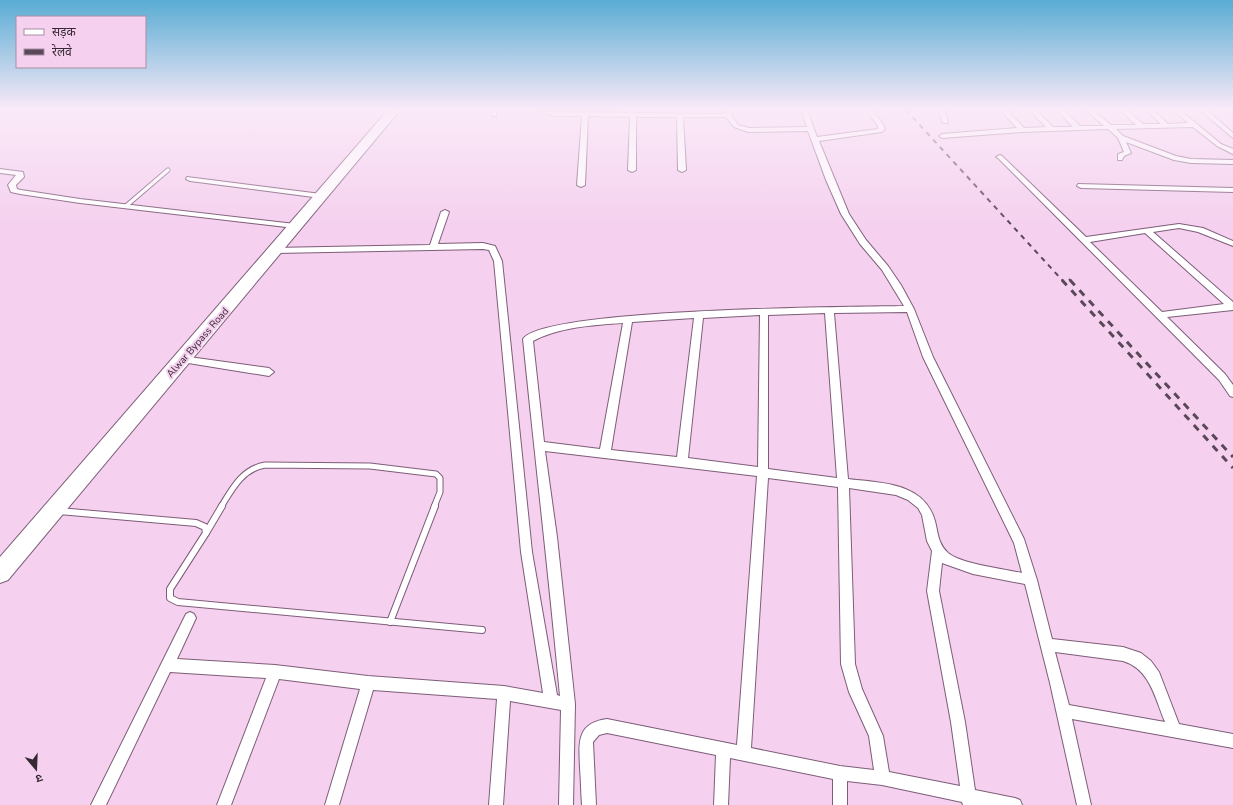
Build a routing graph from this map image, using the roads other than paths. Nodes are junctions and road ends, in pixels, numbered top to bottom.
1 (362, 148) edge
2 (583, 148) edge
3 (632, 148) edge
4 (681, 148) edge
5 (818, 148) edge
6 (1126, 148) edge
7 (1148, 148) edge
8 (1000, 157) dead end
9 (1120, 159) dead end
10 (1233, 162) edge
11 (168, 170) dead end
12 (632, 170) dead end
13 (682, 170) dead end
14 (0, 171) edge
15 (190, 179) dead end
16 (581, 185) dead end
17 (1081, 186) dead end
18 (1233, 190) edge
19 (321, 196) junction
20 (126, 206) junction
21 (445, 212) dead end
22 (295, 226) junction
23 (1147, 231) junction
24 (1219, 239) junction
25 (1084, 240) junction
26 (1233, 244) edge
27 (433, 247) junction
28 (276, 250) junction
29 (1233, 250) edge
30 (1233, 306) edge
31 (910, 309) junction
32 (829, 310) junction
33 (764, 311) junction
34 (699, 315) junction
35 (1160, 316) junction
36 (628, 319) junction
37 (182, 359) junction
38 (269, 372) dead end
39 (1233, 393) edge
40 (539, 446) junction
41 (605, 453) junction
42 (682, 462) junction
43 (763, 472) junction
44 (843, 483) junction
45 (54, 511) junction
46 (206, 533) junction
47 (938, 550) junction
48 (0, 573) edge
49 (1031, 580) junction
50 (190, 618) dead end
51 (390, 622) junction
52 (482, 630) dead end
53 (1047, 645) junction
54 (167, 665) junction
55 (275, 672) junction
56 (368, 683) junction
57 (504, 693) junction
58 (551, 701) junction
59 (568, 704) junction
60 (1064, 711) junction
61 (1175, 731) junction
62 (1233, 741) edge
63 (723, 750) junction
64 (743, 754) junction
65 (840, 773) junction
66 (882, 778) junction
67 (970, 800) edge
68 (98, 805) edge
69 (224, 805) edge
70 (332, 805) edge
71 (496, 805) edge
72 (566, 805) edge
73 (589, 805) edge
74 (721, 805) edge
75 (840, 805) edge
76 (1015, 805) edge
77 (1084, 805) edge

1 - 19 highway, Alwar Bypass Road
2 - 16 street
3 - 12 street
4 - 13 street
5 - 31 street
6 - 9 street
7 - 10 street
8 - 25 street
11 - 20 lane
14 - 20 street
15 - 19 street
17 - 18 street
19 - 22 highway, Alwar Bypass Road
20 - 22 street
21 - 27 street
22 - 28 highway, Alwar Bypass Road
23 - 24 street
23 - 25 street
23 - 30 street
24 - 26 street
24 - 29 street
25 - 35 street
27 - 28 street
27 - 58 street
28 - 37 highway, Alwar Bypass Road
30 - 35 street
31 - 32 street
31 - 49 street
32 - 33 street
32 - 44 street
33 - 34 street
33 - 43 street
34 - 36 street
34 - 42 street
35 - 39 street
36 - 40 street
36 - 41 street
37 - 38 street
37 - 45 highway, Alwar Bypass Road
40 - 41 street
40 - 59 street
41 - 42 street
42 - 43 street
43 - 44 street
43 - 64 street
44 - 47 street
44 - 66 street
45 - 46 lane
45 - 48 highway, Alwar Bypass Road
46 - 51 lane
46 - 51 lane
47 - 49 street
47 - 67 street
49 - 53 street
50 - 54 street
51 - 52 lane
53 - 60 street
53 - 61 street
54 - 55 street
54 - 68 street
55 - 56 street
55 - 69 street
56 - 57 street
56 - 70 street
57 - 58 street
57 - 71 street
58 - 59 street
59 - 72 street
60 - 61 street
60 - 77 street
61 - 62 street
63 - 64 street
63 - 73 street
63 - 74 street
64 - 65 street
65 - 66 street
65 - 75 street
66 - 67 street
67 - 76 street

